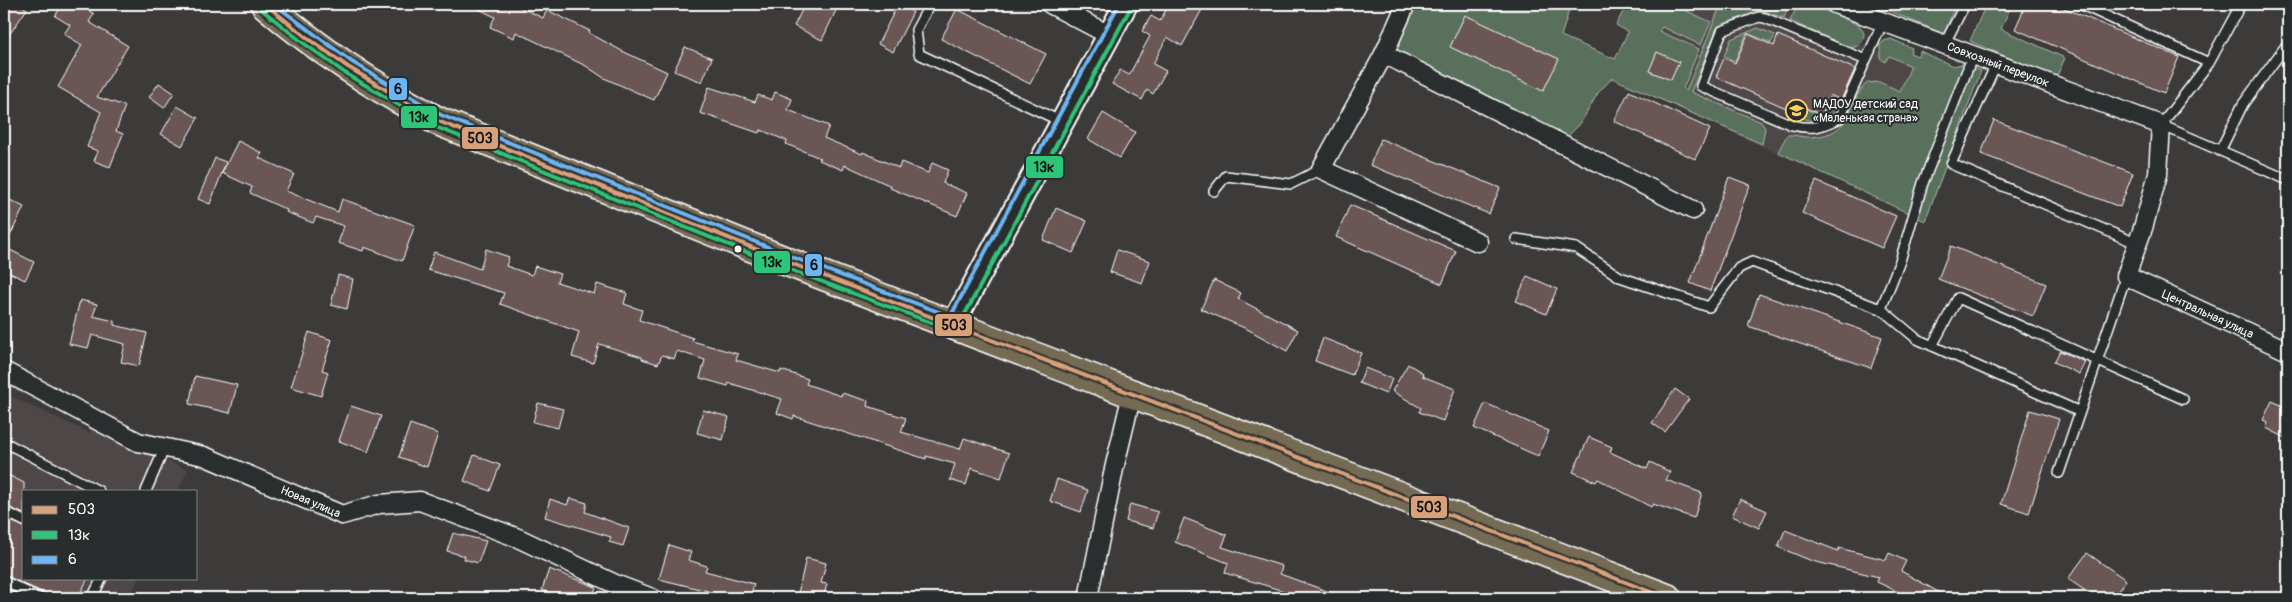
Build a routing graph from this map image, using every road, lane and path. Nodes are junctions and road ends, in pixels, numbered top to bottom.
1 (265, 4) edge
2 (930, 4) edge
3 (1050, 4) edge
4 (1126, 4) edge
5 (1406, 4) edge
6 (1965, 4) edge
7 (2080, 4) edge
8 (2241, 4) edge
9 (1844, 5) edge
10 (1883, 22) junction
11 (1110, 35) junction
12 (2288, 43) edge
13 (1944, 45) junction
14 (1384, 54) junction
15 (1973, 55) junction
16 (1866, 60) junction
17 (2209, 63) junction
18 (1996, 64) junction
19 (1062, 122) junction
20 (2162, 125) junction
21 (2220, 151) junction
22 (1321, 169) junction
23 (2288, 180) edge
24 (1214, 191) dead end
25 (1693, 210) dead end
26 (1516, 239) dead end
27 (1478, 242) dead end
28 (2138, 244) junction
29 (2126, 276) junction
30 (1882, 309) junction
31 (953, 324) junction
32 (1932, 346) junction
33 (2288, 351) edge
34 (2097, 361) junction
35 (4, 371) edge
36 (1132, 394) junction
37 (2182, 399) dead end
38 (2080, 412) junction
39 (4, 442) edge
40 (165, 446) junction
41 (2059, 472) dead end
42 (97, 490) edge
43 (146, 490) edge
44 (4, 511) edge
45 (22, 520) edge
46 (4, 580) edge
47 (101, 580) edge
48 (39, 598) edge
49 (92, 598) edge
50 (652, 598) edge
51 (1088, 598) edge
52 (1668, 598) edge

1 - 31 main road
2 - 19 lane
3 - 11 street
4 - 11 street
5 - 14 street
6 - 13 lane
7 - 17 lane
8 - 17 lane
9 - 10 street, Совхозный переулок
10 - 13 street, Совхозный переулок
10 - 16 lane
11 - 19 street
12 - 21 lane
13 - 15 street, Совхозный переулок
14 - 22 street
14 - 25 street
15 - 18 street, Совхозный переулок
15 - 30 lane
16 - 16 lane
17 - 20 lane
18 - 20 street, Совхозный переулок
18 - 28 lane
19 - 31 street
20 - 21 lane
20 - 28 street
21 - 23 lane
22 - 24 lane
22 - 27 street
26 - 30 lane
28 - 29 street
29 - 33 street, Центральная улица
29 - 34 lane
30 - 32 lane
31 - 36 main road
32 - 34 lane
32 - 38 lane
34 - 37 lane
34 - 38 lane
35 - 40 street, Новая улица
36 - 51 street
36 - 52 main road
38 - 41 lane
39 - 42 lane
40 - 43 lane
40 - 50 street, Новая улица
44 - 45 lane
46 - 48 lane
47 - 49 lane

